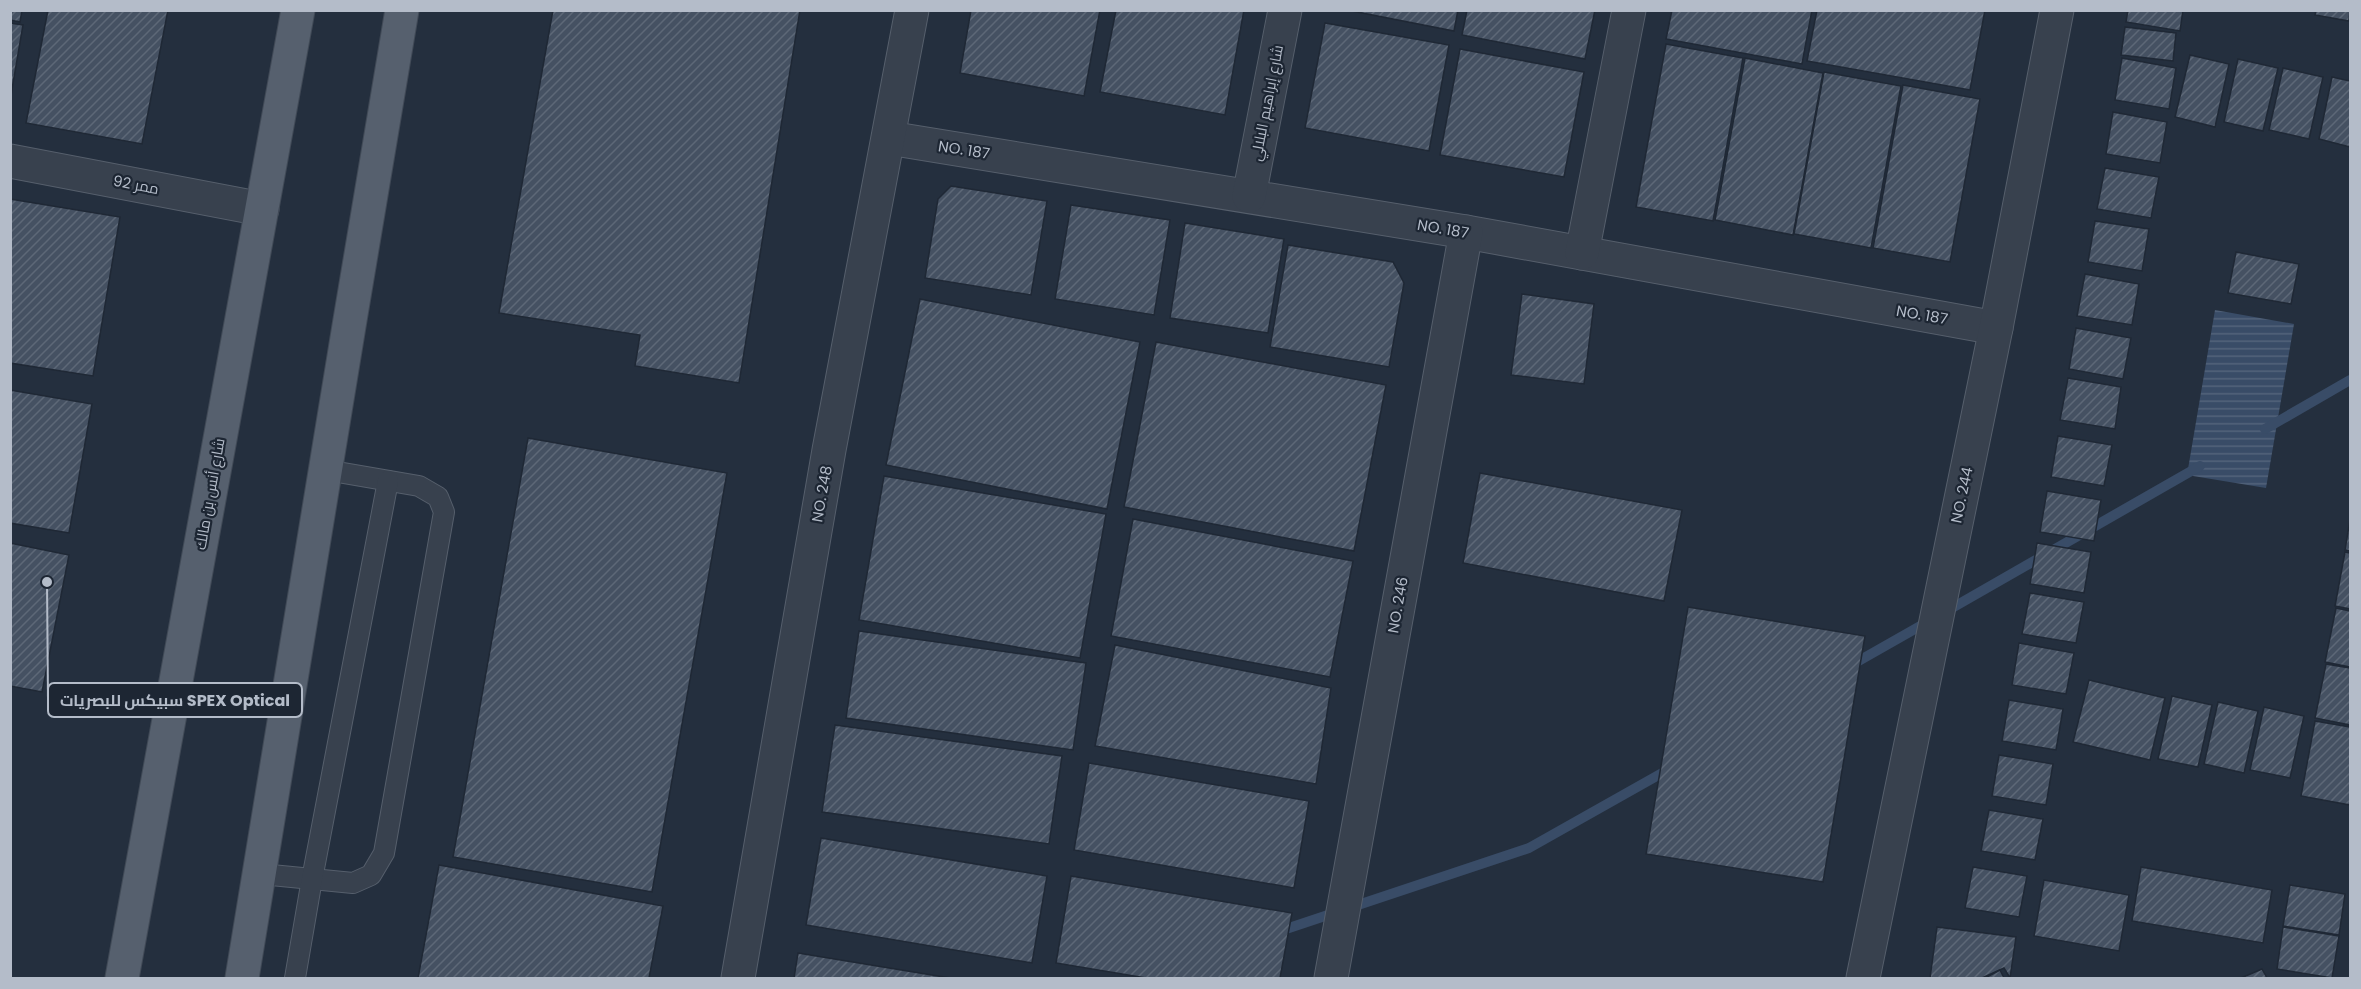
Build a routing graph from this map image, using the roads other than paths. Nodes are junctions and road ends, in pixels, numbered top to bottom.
1 (298, 10) edge
2 (402, 10) edge
3 (912, 10) edge
4 (1285, 10) edge
5 (1629, 10) edge
6 (2057, 10) edge
7 (889, 138) junction
8 (10, 161) edge
9 (1249, 196) junction
10 (262, 209) junction
11 (1466, 232) junction
12 (1582, 253) junction
13 (1996, 328) junction
14 (326, 470) junction
15 (388, 481) junction
16 (261, 874) junction
17 (312, 879) junction
18 (122, 978) edge
19 (242, 978) edge
20 (295, 978) edge
21 (738, 978) edge
22 (1331, 978) edge
23 (1863, 978) edge

1 - 10 main road, شارع أنس بن مالك
2 - 14 main road
3 - 7 street, NO. 248
4 - 9 street, شارع إبراهيم البلالي
5 - 12 street
6 - 13 street, NO. 244
7 - 9 street, NO. 187
7 - 21 street, NO. 248
8 - 10 street, ممر 92
9 - 11 street, NO. 187
10 - 18 main road, شارع أنس بن مالك
11 - 12 street, NO. 187
11 - 22 street, NO. 246
12 - 13 street, NO. 187
13 - 23 street, NO. 244
14 - 15 lane
14 - 16 main road
15 - 17 lane
15 - 17 lane
16 - 17 lane
16 - 19 main road
17 - 20 lane

